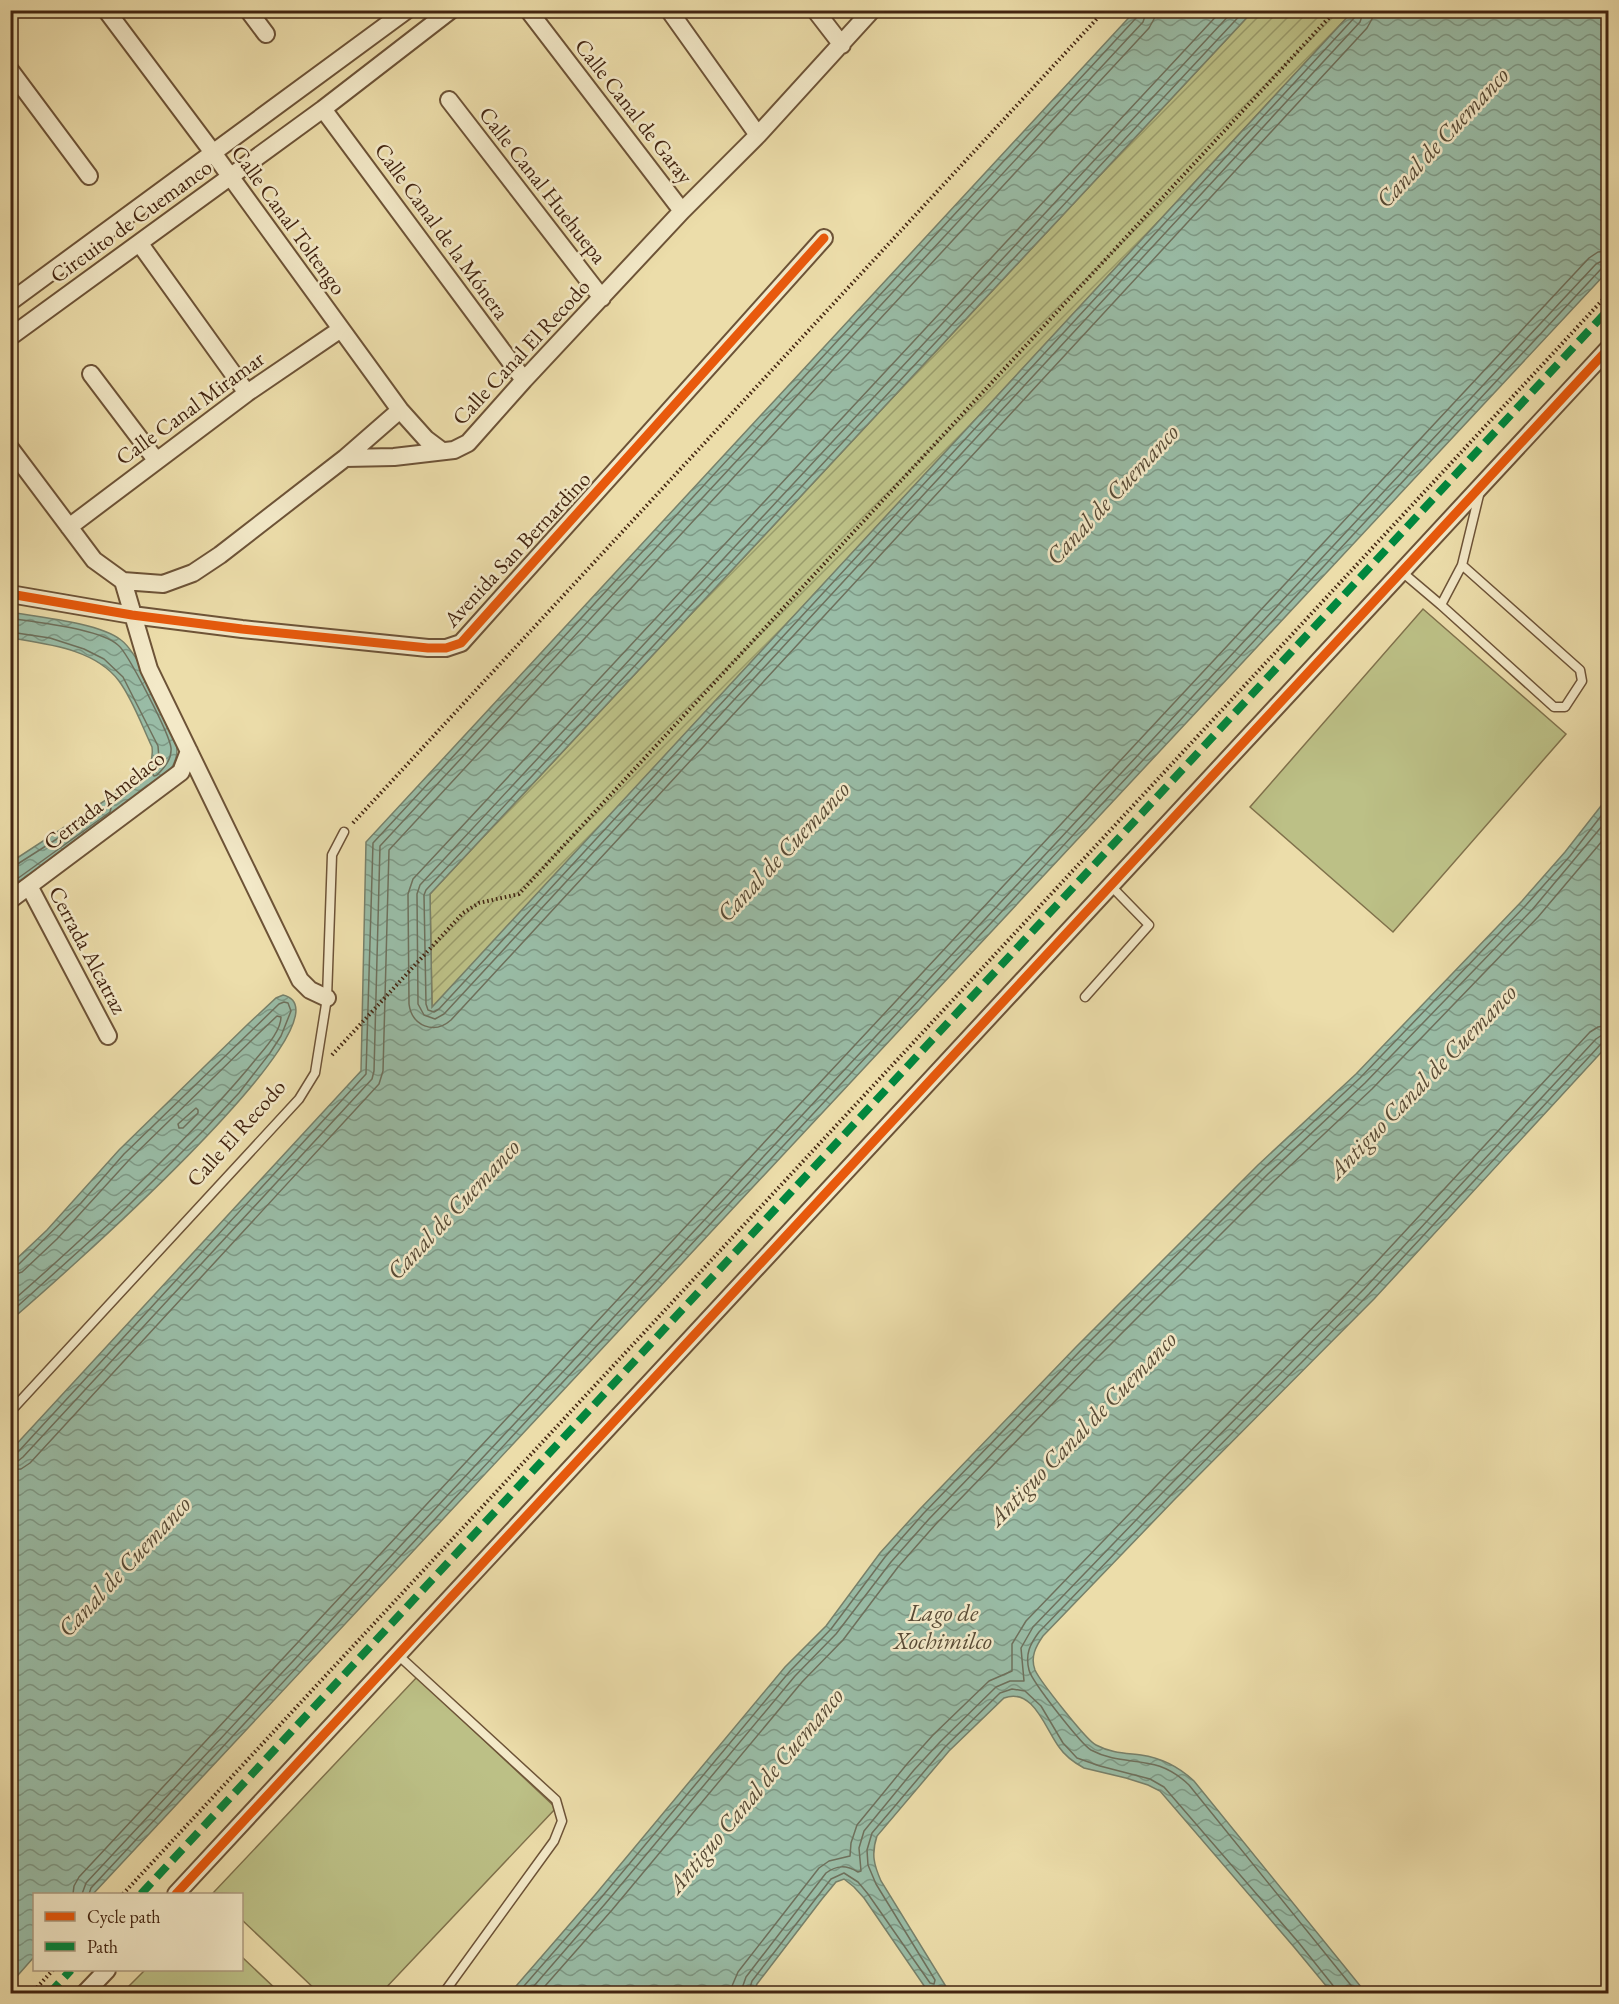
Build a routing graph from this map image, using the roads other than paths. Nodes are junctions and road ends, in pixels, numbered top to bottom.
1 (106, 10) edge
2 (248, 10) edge
3 (407, 10) edge
4 (451, 10) edge
5 (528, 10) edge
6 (669, 10) edge
7 (815, 10) edge
8 (872, 10) edge
9 (266, 34) dead end
10 (842, 45) junction
11 (10, 70) edge
12 (449, 100) dead end
13 (323, 109) junction
14 (758, 135) junction
15 (214, 154) junction
16 (88, 176) dead end
17 (230, 176) junction
18 (682, 211) junction
19 (824, 238) dead end
20 (140, 244) junction
21 (602, 298) junction
22 (10, 302) edge
23 (341, 329) junction
24 (10, 337) edge
25 (1608, 349) edge
26 (92, 374) dead end
27 (524, 380) junction
28 (247, 393) junction
29 (400, 410) junction
30 (10, 448) edge
31 (442, 451) junction
32 (345, 458) junction
33 (156, 460) junction
34 (1482, 486) junction
35 (69, 527) junction
36 (1462, 565) junction
37 (1402, 572) junction
38 (123, 581) junction
39 (10, 594) edge
40 (1441, 605) junction
41 (132, 615) junction
42 (189, 751) junction
43 (345, 832) road end
44 (29, 886) junction
45 (1111, 886) junction
46 (10, 900) edge
47 (1085, 997) dead end
48 (327, 998) junction
49 (108, 1036) dead end
50 (10, 1412) edge
51 (398, 1655) junction
52 (177, 1893) edge
53 (105, 1971) edge
54 (84, 1994) edge
55 (443, 1994) edge

1 - 15 street, Calle Canal Toltengo
2 - 9 street
3 - 15 street, Circuito de Cuemanco
4 - 13 street, Circuito de Cuemanco
5 - 18 street, Calle Canal de Garay
6 - 14 street
7 - 10 street
8 - 10 street, Calle Canal El Recodo
10 - 14 street, Calle Canal El Recodo
11 - 16 street
12 - 21 street, Calle Canal Huehuepa
13 - 17 street, Circuito de Cuemanco
13 - 27 street, Calle Canal de la Mónera
14 - 18 street, Calle Canal El Recodo
15 - 17 street, Calle Canal Toltengo
15 - 22 street, Circuito de Cuemanco
17 - 20 street, Circuito de Cuemanco
17 - 23 street, Calle Canal Toltengo
18 - 21 street, Calle Canal El Recodo
19 - 41 street, Avenida San Bernardino
20 - 24 street, Circuito de Cuemanco
20 - 28 street
21 - 27 street, Calle Canal El Recodo
23 - 28 street, Calle Canal Miramar
23 - 29 street, Calle Canal Toltengo
25 - 34 street
26 - 33 street
27 - 31 street, Calle Canal El Recodo
28 - 33 street, Calle Canal Miramar
29 - 31 street, Calle Canal Toltengo
29 - 32 street
30 - 35 street
31 - 32 street, Calle Canal El Recodo
32 - 38 street
33 - 35 street, Calle Canal Miramar
34 - 36 lane
34 - 37 street
35 - 38 street
36 - 40 lane
36 - 40 lane
37 - 40 lane
37 - 45 street
38 - 41 street
39 - 41 street, Avenida San Bernardino
41 - 42 street
42 - 44 street, Cerrada Amelaco
42 - 48 street
43 - 48 lane, Calle El Recodo
44 - 46 street, Cerrada Amelaco
44 - 49 street, Cerrada Alcatraz
45 - 47 lane
45 - 51 street
48 - 50 lane, Calle El Recodo
51 - 52 street
51 - 55 lane
53 - 54 street

